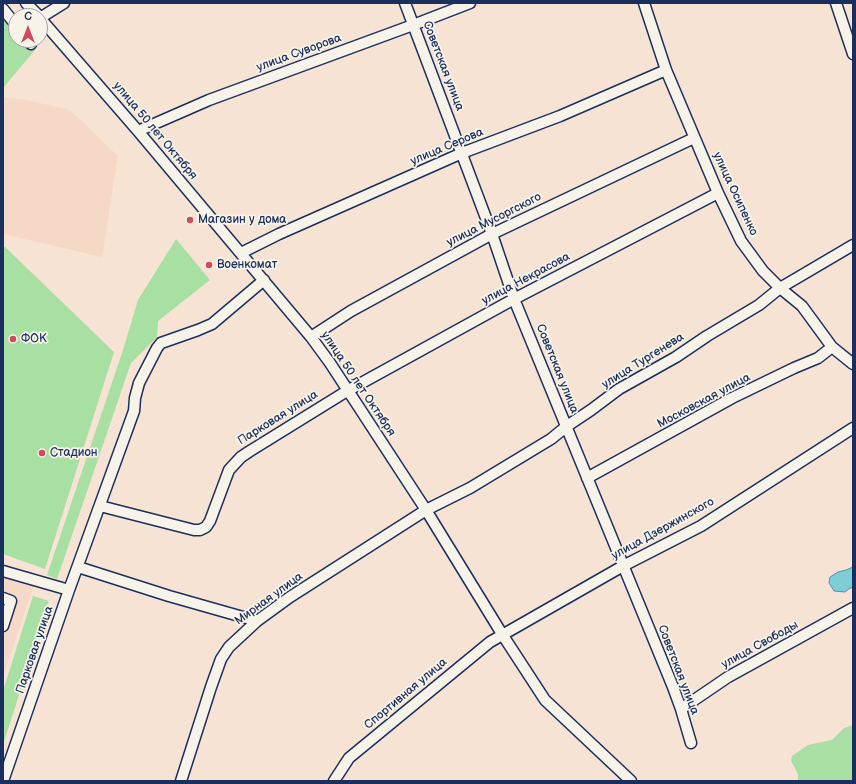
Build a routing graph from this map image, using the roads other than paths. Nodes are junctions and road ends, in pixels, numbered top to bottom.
1 (64, 3) edge
2 (405, 3) edge
3 (470, 3) edge
4 (644, 3) edge
5 (836, 3) edge
6 (48, 12) edge
7 (413, 25) junction
8 (48, 26) edge
9 (853, 54) edge
10 (666, 70) junction
11 (138, 131) junction
12 (694, 138) junction
13 (462, 154) junction
14 (718, 193) junction
15 (492, 234) junction
16 (853, 245) edge
17 (241, 253) junction
18 (264, 280) junction
19 (780, 288) junction
20 (514, 299) junction
21 (311, 337) junction
22 (832, 347) junction
23 (853, 364) edge
24 (347, 390) junction
25 (566, 426) junction
26 (853, 428) edge
27 (588, 478) junction
28 (100, 506) junction
29 (426, 510) junction
30 (623, 566) junction
31 (78, 567) junction
32 (3, 570) edge
33 (69, 590) junction
34 (3, 598) edge
35 (853, 608) edge
36 (257, 621) junction
37 (3, 626) edge
38 (502, 634) junction
39 (681, 709) junction
40 (690, 743) dead end
41 (624, 779) edge
42 (3, 781) edge
43 (181, 781) edge
44 (334, 781) edge

1 - 6 street
2 - 7 street, Советская улица
3 - 7 street, улица Суворова
4 - 10 street, улица Осипенко
5 - 9 street
7 - 11 street, улица Суворова
7 - 13 street, Советская улица
8 - 11 street, улица 50 лет Октября
10 - 12 street, улица Осипенко
10 - 13 street, улица Серова
11 - 17 street, улица 50 лет Октября
12 - 14 street, улица Осипенко
12 - 15 street, улица Мусоргского
13 - 15 street, Советская улица
13 - 17 street, улица Серова
14 - 19 street, улица Осипенко
14 - 20 street, улица Некрасова
15 - 20 street, Советская улица
15 - 21 street, улица Мусоргского
16 - 19 street, улица Тургенева
17 - 18 street, улица 50 лет Октября
18 - 21 street, улица 50 лет Октября
18 - 28 street, Парковая улица
19 - 22 street, улица Осипенко
19 - 25 street, улица Тургенева
20 - 24 street, улица Некрасова
20 - 25 street, Советская улица
21 - 24 street, улица 50 лет Октября
22 - 23 street, улица Осипенко
22 - 27 street, Московская улица
24 - 28 street, Парковая улица
24 - 29 street, улица 50 лет Октября
25 - 27 street, Советская улица
25 - 29 street, улица Тургенева
26 - 30 street, улица Дзержинского
27 - 30 street, Советская улица
28 - 31 street, Парковая улица
29 - 36 street, Мирная улица
29 - 38 street, улица 50 лет Октября
30 - 38 street, улица Дзержинского
30 - 39 street, Советская улица
31 - 33 street, Парковая улица
31 - 36 street
32 - 33 street
33 - 42 street, Парковая улица
34 - 37 street
35 - 39 street, улица Свободы
36 - 43 street, Мирная улица
38 - 41 street, улица 50 лет Октября
38 - 44 street, Спортивная улица
39 - 40 street, Советская улица

